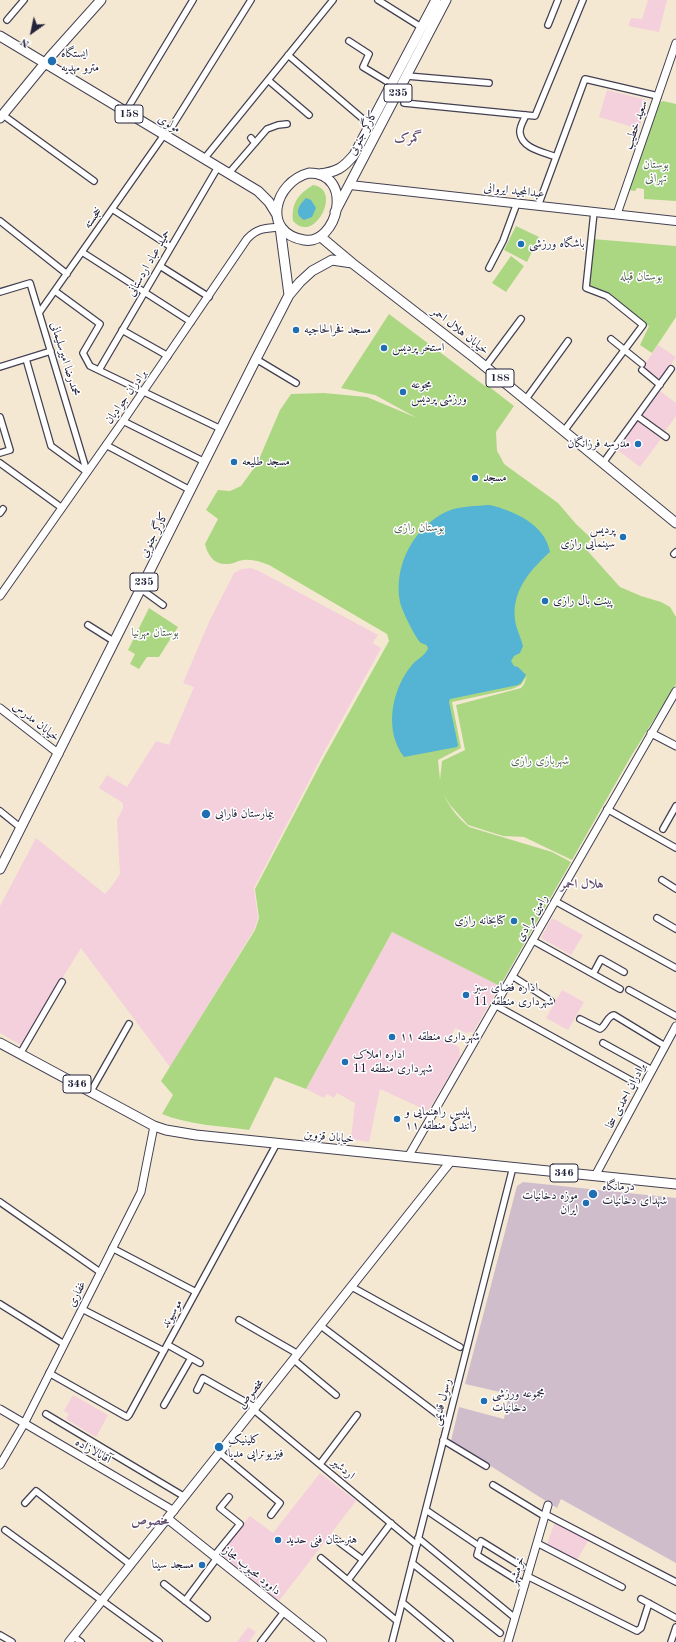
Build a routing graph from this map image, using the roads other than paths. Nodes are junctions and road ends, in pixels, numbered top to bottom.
1 (24, 0) edge
2 (100, 0) edge
3 (193, 0) edge
4 (251, 0) edge
5 (333, 0) edge
6 (378, 0) edge
7 (436, 0) edge
8 (446, 0) edge
9 (558, 0) edge
10 (583, 0) edge
11 (7, 20) dead end
12 (548, 25) dead end
13 (421, 27) junction
14 (0, 36) edge
15 (349, 41) dead end
16 (676, 44) edge
17 (288, 55) junction
18 (45, 63) junction
19 (407, 76) junction
20 (268, 80) junction
21 (489, 83) dead end
22 (391, 84) junction
23 (658, 96) junction
24 (404, 103) dead end
25 (126, 112) junction
26 (309, 115) dead end
27 (526, 115) junction
28 (1, 116) edge
29 (287, 124) dead end
30 (370, 125) junction
31 (165, 135) junction
32 (556, 157) junction
33 (204, 159) junction
34 (218, 167) junction
35 (229, 173) junction
36 (320, 174) junction
37 (94, 181) dead end
38 (350, 185) junction
39 (517, 203) junction
40 (538, 206) junction
41 (112, 209) junction
42 (335, 212) junction
43 (594, 212) junction
44 (617, 214) junction
45 (277, 215) junction
46 (0, 221) edge
47 (676, 221) edge
48 (280, 227) junction
49 (321, 237) junction
50 (171, 247) junction
51 (82, 252) junction
52 (352, 263) junction
53 (160, 266) junction
54 (489, 268) dead end
55 (67, 274) junction
56 (55, 291) junction
57 (0, 292) edge
58 (145, 292) junction
59 (290, 295) junction
60 (209, 297) junction
61 (39, 313) junction
62 (521, 320) dead end
63 (191, 322) junction
64 (122, 330) junction
65 (610, 339) dead end
66 (568, 341) dead end
67 (624, 350) junction
68 (51, 351) junction
69 (168, 356) junction
70 (256, 358) junction
71 (26, 359) junction
72 (486, 366) junction
73 (0, 367) edge
74 (99, 370) junction
75 (671, 370) dead end
76 (296, 382) dead end
77 (660, 385) junction
78 (143, 392) junction
79 (526, 399) junction
80 (637, 416) junction
81 (0, 417) edge
82 (123, 421) junction
83 (221, 429) junction
84 (564, 431) junction
85 (666, 437) dead end
86 (106, 445) junction
87 (0, 452) edge
88 (205, 462) junction
89 (0, 463) edge
90 (603, 463) junction
91 (87, 472) junction
92 (190, 490) junction
93 (62, 508) junction
94 (676, 523) edge
95 (141, 589) junction
96 (1, 593) edge
97 (163, 604) dead end
98 (88, 625) dead end
99 (115, 642) junction
100 (675, 695) edge
101 (0, 708) edge
102 (651, 733) junction
103 (676, 746) edge
104 (58, 754) junction
105 (676, 806) edge
106 (607, 809) junction
107 (0, 811) edge
108 (21, 828) junction
109 (663, 829) dead end
110 (676, 848) edge
111 (0, 869) edge
112 (662, 880) dead end
113 (676, 889) edge
114 (555, 901) junction
115 (657, 918) dead end
116 (676, 928) edge
117 (532, 940) junction
118 (676, 968) edge
119 (624, 972) dead end
120 (593, 974) junction
121 (512, 976) junction
122 (62, 982) dead end
123 (620, 989) dead end
124 (629, 990) dead end
125 (550, 1001) dead end
126 (495, 1005) junction
127 (676, 1016) edge
128 (580, 1019) dead end
129 (129, 1024) dead end
130 (676, 1026) edge
131 (603, 1042) dead end
132 (0, 1043) edge
133 (665, 1046) junction
134 (20, 1054) junction
135 (652, 1070) junction
136 (643, 1087) junction
137 (91, 1091) junction
138 (154, 1126) junction
139 (277, 1143) junction
140 (408, 1157) junction
141 (451, 1161) junction
142 (513, 1167) junction
143 (595, 1176) junction
144 (676, 1184) edge
145 (0, 1202) edge
146 (112, 1248) junction
147 (100, 1272) junction
148 (352, 1287) junction
149 (196, 1292) junction
150 (0, 1304) edge
151 (82, 1309) junction
152 (239, 1320) dead end
153 (321, 1326) junction
154 (64, 1344) junction
155 (168, 1344) junction
156 (460, 1347) dead end
157 (164, 1351) junction
158 (296, 1357) junction
159 (191, 1358) junction
160 (200, 1363) dead end
161 (50, 1373) junction
162 (197, 1390) dead end
163 (336, 1395) dead end
164 (164, 1404) dead end
165 (0, 1409) edge
166 (255, 1409) junction
167 (46, 1414) dead end
168 (357, 1415) dead end
169 (444, 1419) dead end
170 (24, 1424) junction
171 (443, 1440) junction
172 (220, 1454) junction
173 (320, 1464) junction
174 (0, 1465) edge
175 (486, 1466) dead end
176 (493, 1485) dead end
177 (186, 1497) junction
178 (229, 1497) dead end
179 (25, 1503) dead end
180 (548, 1506) dead end
181 (426, 1510) junction
182 (174, 1511) junction
183 (272, 1515) dead end
184 (545, 1515) junction
185 (168, 1519) junction
186 (391, 1523) junction
187 (5, 1530) dead end
188 (418, 1538) junction
189 (336, 1539) dead end
190 (537, 1543) junction
191 (417, 1545) junction
192 (479, 1546) junction
193 (216, 1557) junction
194 (321, 1558) dead end
195 (363, 1560) junction
196 (412, 1563) junction
197 (131, 1565) junction
198 (523, 1566) dead end
199 (527, 1576) junction
200 (348, 1580) junction
201 (676, 1582) edge
202 (164, 1584) dead end
203 (525, 1585) junction
204 (622, 1587) dead end
205 (641, 1599) dead end
206 (102, 1600) junction
207 (185, 1601) junction
208 (402, 1602) junction
209 (649, 1604) junction
210 (284, 1612) junction
211 (207, 1618) dead end
212 (515, 1618) junction
213 (676, 1618) edge
214 (398, 1621) junction
215 (676, 1627) edge
216 (500, 1633) dead end
217 (0, 1635) edge
218 (71, 1639) edge
219 (510, 1641) edge
220 (12, 1642) edge
221 (81, 1642) edge
222 (159, 1642) edge
223 (261, 1642) edge
224 (322, 1642) edge
225 (392, 1642) edge
226 (450, 1642) edge
227 (671, 1642) edge

1 - 11 street
2 - 18 main road
3 - 25 street
4 - 31 street, خجسته
5 - 17 street
6 - 13 street
7 - 13 main road, کارگر جنوبی / 235
8 - 19 main road, کارگر جنوبی / 235
9 - 12 street
10 - 27 street
13 - 22 main road, کارگر جنوبی / 235
14 - 18 main road, مولوی / 158
15 - 22 street
16 - 23 street, سعید خطیب
17 - 20 street
17 - 30 street
18 - 25 main road, مولوی / 158
18 - 28 main road
19 - 21 street
19 - 38 main road, کارگر جنوبی / 235
20 - 26 street
20 - 33 street
22 - 30 main road, کارگر جنوبی / 235
23 - 32 street
23 - 44 street, سعید خطیب
24 - 27 street
25 - 31 main road, مولوی / 158
27 - 32 street
28 - 37 street
29 - 35 street
30 - 36 main road, کارگر جنوبی / 235
31 - 33 main road, مولوی / 158
31 - 41 street, خجسته
32 - 40 street
33 - 34 main road, مولوی / 158
34 - 35 main road, مولوی / 158
34 - 50 street, حمید عباد اردستانی
35 - 45 main road, مولوی / 158
36 - 42 main road
36 - 45 main road
38 - 39 main road, عبدالمجید ایروانی
38 - 42 main road, کارگر جنوبی / 235
39 - 40 main road, عبدالمجید ایروانی
39 - 54 street
40 - 43 main road, عبدالمجید ایروانی
41 - 50 street
41 - 51 street, خجسته
42 - 49 main road
43 - 44 main road, عبدالمجید ایروانی
43 - 67 street
44 - 47 main road, عبدالمجید ایروانی
45 - 48 main road
46 - 55 street
48 - 49 main road
48 - 59 main road
48 - 60 street, برادران جوادیان
49 - 52 main road, خیابان هلال احمر / 188
50 - 53 street, حمید عباد اردستانی
51 - 55 street, خجسته
51 - 58 street
52 - 59 main road, کارگر جنوبی
52 - 72 main road, خیابان هلال احمر / 188
53 - 58 street, حمید عباد اردستانی
53 - 60 street
55 - 56 street, خجسته
56 - 61 street, خجسته
56 - 74 street
57 - 61 street, محمدرضا امیرسلیمانی
58 - 63 street
58 - 64 street, حمید عباد اردستانی
59 - 70 main road, کارگر جنوبی / 235
60 - 63 street, برادران جوادیان
61 - 68 street, محمدرضا امیرسلیمانی
62 - 72 street
63 - 69 street, برادران جوادیان
64 - 69 street
64 - 74 street, حمید عباد اردستانی
65 - 67 street
66 - 79 street
67 - 77 street
67 - 84 street
68 - 71 street
68 - 91 street, محمدرضا امیرسلیمانی
69 - 78 street, برادران جوادیان
70 - 76 street
70 - 83 main road, کارگر جنوبی / 235
71 - 73 street
71 - 91 street
72 - 79 main road, خیابان هلال احمر / 188
74 - 78 street
75 - 77 street
77 - 80 street
78 - 82 street, برادران جوادیان
78 - 83 street
79 - 84 main road, خیابان هلال احمر / 188
80 - 85 street
80 - 90 street
81 - 87 street
82 - 86 street, برادران جوادیان
82 - 88 street
83 - 88 main road, کارگر جنوبی / 235
84 - 90 main road, خیابان هلال احمر / 188
86 - 91 street, برادران جوادیان
86 - 92 street
88 - 92 main road, کارگر جنوبی / 235
89 - 93 street
90 - 94 main road, خیابان هلال احمر / 188
91 - 93 street, برادران جوادیان
92 - 95 main road, کارگر جنوبی / 235
93 - 96 street, برادران جوادیان
95 - 97 street
95 - 99 main road, کارگر جنوبی / 235
98 - 99 street
99 - 104 main road, کارگر جنوبی / 235
100 - 102 street, رامین مرادی
101 - 104 street, خیابان مدرس
102 - 103 street
102 - 106 street, رامین مرادی
104 - 108 main road, کارگر جنوبی / 235
105 - 109 street
106 - 110 street
106 - 114 street, رامین مرادی
107 - 108 street
108 - 111 main road, کارگر جنوبی / 235
112 - 113 street
114 - 117 street, رامین مرادی
114 - 118 street
115 - 116 street
117 - 120 street
117 - 121 street, رامین مرادی
119 - 120 street
120 - 123 street
121 - 125 street
121 - 126 street, رامین مرادی
122 - 134 street
124 - 127 street
126 - 136 street
126 - 140 street, رامین مرادی
128 - 133 street
129 - 137 street
130 - 133 street, برادران احمدی سخا
131 - 135 street
132 - 134 main road, خیابان قزوین / 346
133 - 135 street, برادران احمدی سخا
134 - 137 main road, خیابان قزوین / 346
135 - 136 street, برادران احمدی سخا
136 - 143 street, برادران احمدی سخا
137 - 138 main road, خیابان قزوین / 346
138 - 139 main road, خیابان قزوین / 346
138 - 146 street, غفاری
139 - 140 main road, خیابان قزوین / 346
139 - 149 street, موسیوند
140 - 141 main road, خیابان قزوین / 346
141 - 142 main road, خیابان قزوین / 346
141 - 148 main road, مخصوص
142 - 143 main road, خیابان قزوین / 346
142 - 171 street, رسول قدیمی
143 - 144 main road, خیابان قزوین / 346
145 - 147 street
146 - 147 street, غفاری
146 - 149 street
147 - 151 street, غفاری
148 - 153 main road, مخصوص
148 - 156 street
149 - 155 street, موسیوند
150 - 154 street
151 - 154 street, غفاری
151 - 157 street
152 - 158 street
153 - 158 main road, مخصوص
153 - 169 street
154 - 161 street, غفاری
155 - 157 street, موسیوند
155 - 159 street
157 - 161 street, موسیوند
158 - 163 street
158 - 166 main road, مخصوص
159 - 160 street
159 - 164 street
161 - 170 street, غفاری
162 - 166 street, اردشیر
165 - 170 street, آقابالازاده
166 - 172 main road, مخصوص
166 - 173 street, اردشیر
167 - 177 street
168 - 173 street
170 - 174 street, غفاری
170 - 182 street, آقابالازاده
171 - 175 street
171 - 181 street, رسول قدیمی
172 - 177 main road, مخصوص
172 - 183 street
173 - 186 street, اردشیر
176 - 184 street
177 - 182 main road, مخصوص
178 - 193 street
179 - 197 street
180 - 184 street, خرمشهر
181 - 188 street, رسول قدیمی
181 - 192 street
182 - 185 main road, مخصوص
184 - 190 street, خرمشهر
184 - 201 street
185 - 193 main road, داوود محبوب مجاز
185 - 197 main road, مخصوص
186 - 191 street, اردشیر
186 - 195 street
187 - 206 street
188 - 191 street, رسول قدیمی
188 - 212 street
189 - 195 street
190 - 199 street, خرمشهر
190 - 204 street
191 - 196 street, رسول قدیمی
192 - 198 street
192 - 203 street
193 - 207 street
193 - 210 main road, داوود محبوب مجاز
194 - 200 street
195 - 200 street
196 - 208 street, رسول قدیمی
196 - 216 street
197 - 206 main road, مخصوص
199 - 203 street, خرمشهر
199 - 209 street
200 - 214 street
202 - 207 street
203 - 212 street, خرمشهر
205 - 209 street
206 - 218 main road, مخصوص
206 - 222 street
207 - 211 street
208 - 214 street, رسول قدیمی
208 - 226 street
209 - 213 street
210 - 223 street
210 - 224 main road, داوود محبوب مجاز
212 - 219 street, خرمشهر
214 - 225 street, رسول قدیمی
215 - 227 street
217 - 220 street
218 - 221 street

